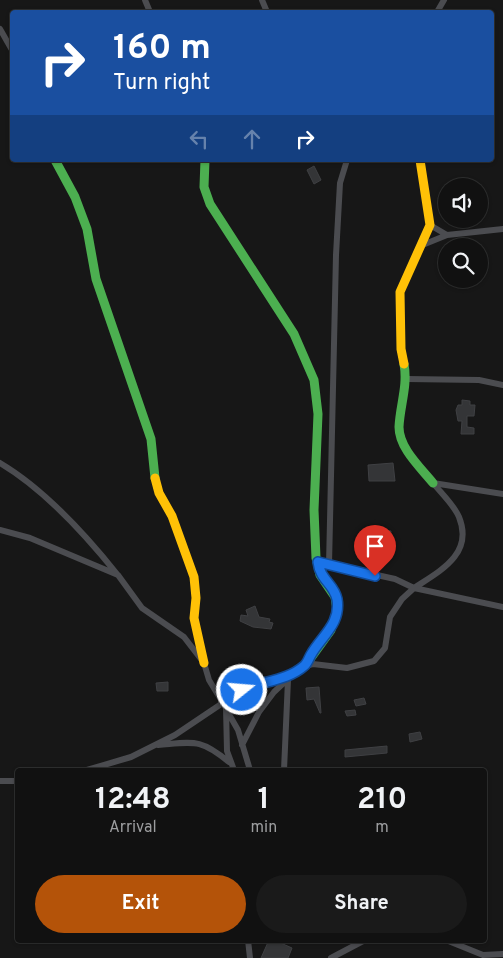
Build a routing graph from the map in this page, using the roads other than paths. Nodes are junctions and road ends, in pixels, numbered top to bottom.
1 (0, 29) edge
2 (10, 46) edge
3 (56, 162) edge
4 (205, 162) edge
5 (346, 162) edge
6 (420, 162) edge
7 (430, 225) junction
8 (503, 228) edge
9 (447, 235) junction
10 (420, 246) junction
11 (407, 379) junction
12 (503, 385) edge
13 (0, 463) edge
14 (433, 483) junction
15 (503, 494) edge
16 (0, 530) edge
17 (318, 562) junction
18 (329, 565) junction
19 (118, 575) junction
20 (414, 588) junction
21 (503, 607) edge
22 (204, 663) junction
23 (305, 666) junction
24 (293, 673) junction
25 (288, 680) junction
26 (215, 689) junction
27 (242, 690) junction
28 (225, 706) junction
29 (155, 745) junction
30 (242, 745) junction
31 (230, 763) junction
32 (93, 768) edge
33 (233, 768) edge
34 (249, 768) edge
35 (284, 768) edge
36 (0, 781) edge
37 (15, 781) edge
38 (248, 943) edge
39 (359, 943) edge
40 (453, 943) edge
41 (503, 954) edge
42 (250, 958) edge
43 (331, 958) edge

1 - 2 street
3 - 22 street
4 - 17 street
5 - 18 street
6 - 7 street
7 - 9 street
7 - 10 street
8 - 9 street
9 - 10 street
10 - 11 street
11 - 12 street
11 - 14 street
13 - 19 street
14 - 15 street
14 - 20 street
16 - 19 street
17 - 18 street
17 - 23 street
18 - 20 street
19 - 22 street
20 - 21 street
20 - 23 street
22 - 26 street
23 - 24 street
24 - 25 street
24 - 27 street
25 - 30 street
25 - 35 street
26 - 27 street
26 - 28 street
27 - 28 street
28 - 29 street
28 - 30 street
28 - 31 street
29 - 31 street
29 - 32 street
30 - 34 street
31 - 33 street
36 - 37 street
38 - 42 street
39 - 43 street
40 - 41 street

